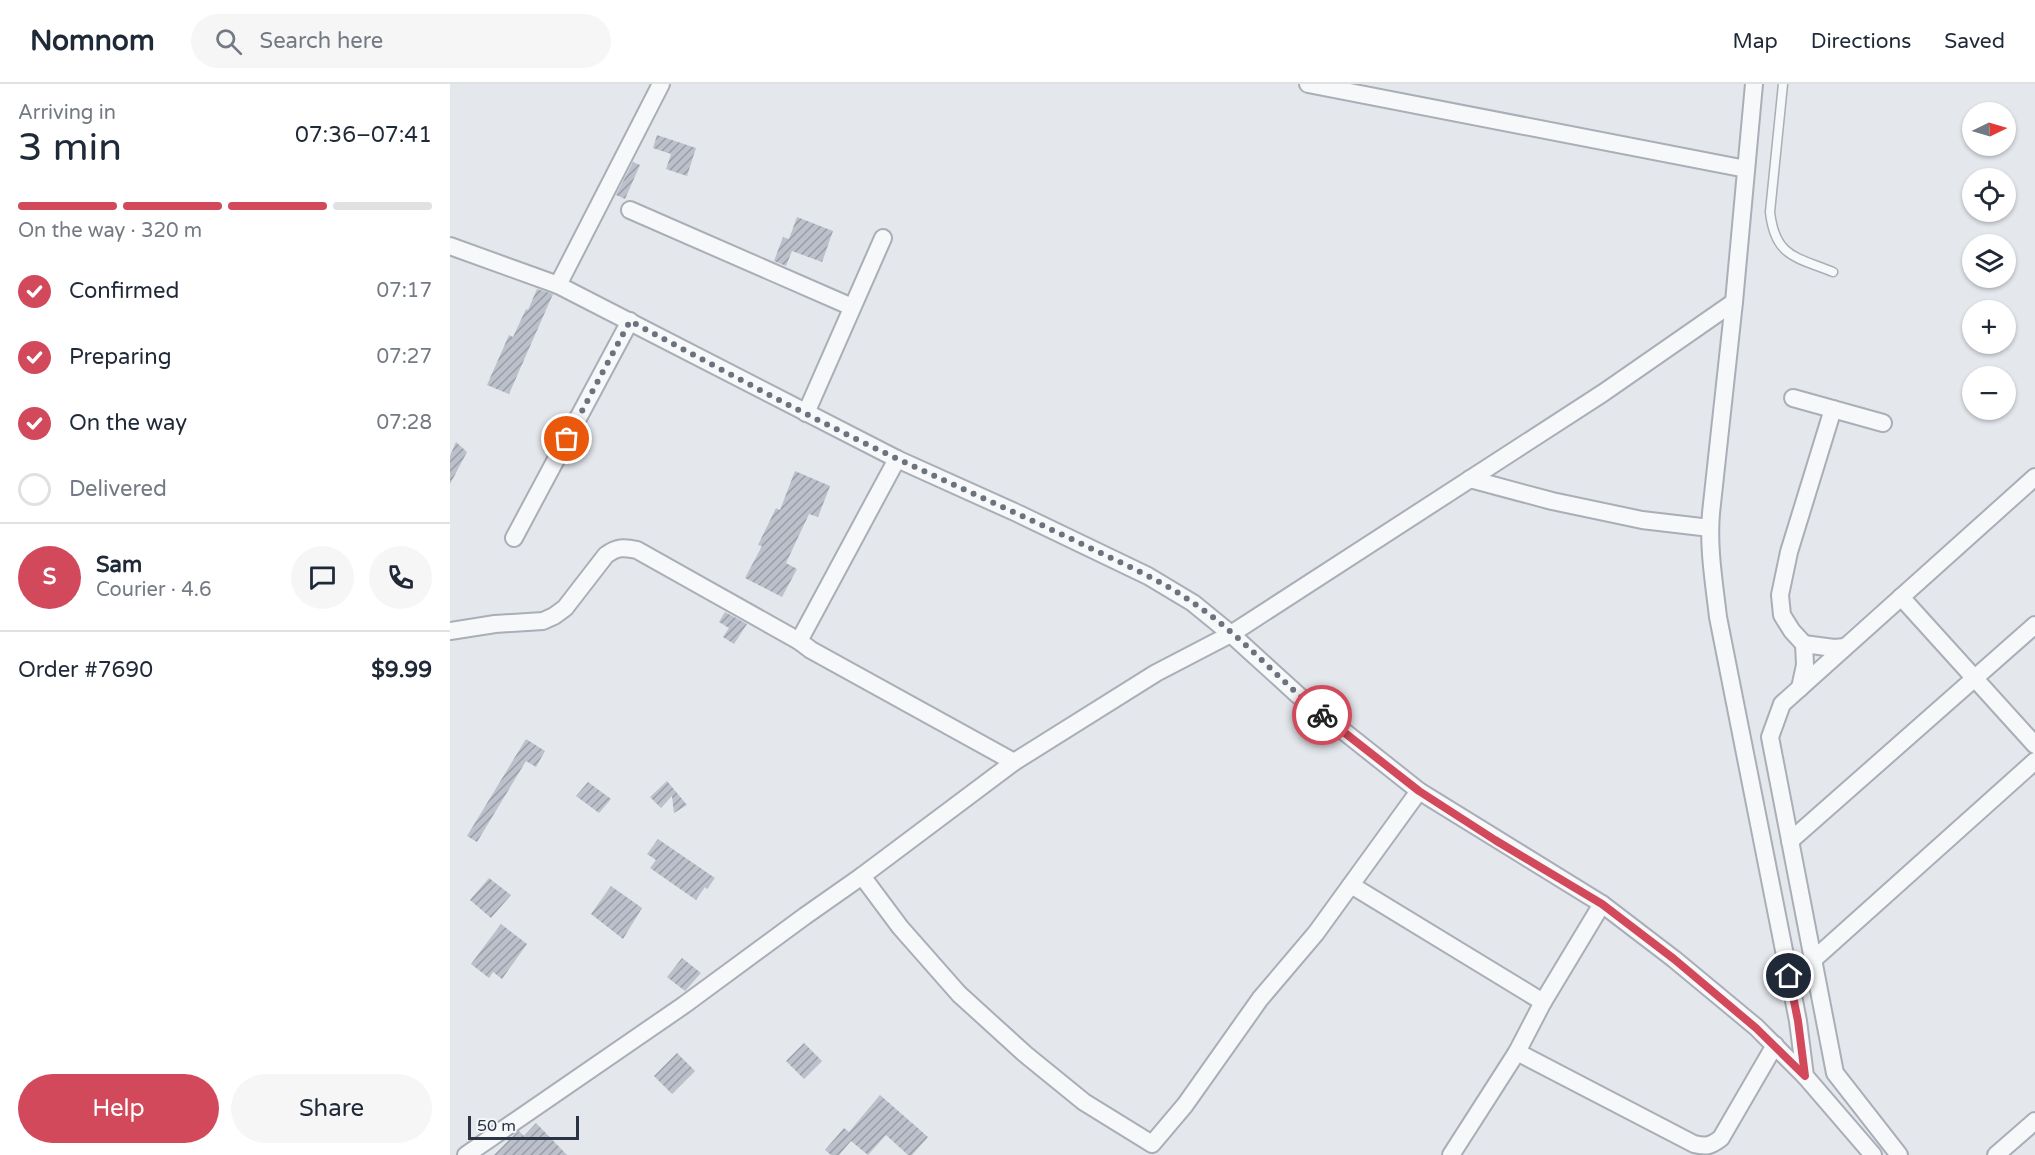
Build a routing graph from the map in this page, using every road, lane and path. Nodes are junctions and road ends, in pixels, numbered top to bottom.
1 (661, 84) edge
2 (1308, 84) edge
3 (1754, 84) edge
4 (1783, 84) edge
5 (1746, 169) junction
6 (630, 210) dead end
7 (883, 238) dead end
8 (450, 246) edge
9 (1833, 272) dead end
10 (558, 285) junction
11 (1734, 302) junction
12 (852, 307) junction
13 (630, 321) junction
14 (1793, 398) dead end
15 (1833, 409) junction
16 (806, 413) junction
17 (1883, 423) dead end
18 (897, 459) junction
19 (2035, 477) edge
20 (1470, 479) junction
21 (1710, 528) junction
22 (514, 538) dead end
23 (1901, 597) junction
24 (2035, 625) edge
25 (450, 631) edge
26 (1232, 634) junction
27 (799, 641) junction
28 (1804, 644) junction
29 (1845, 647) junction
30 (1975, 678) junction
31 (1800, 688) junction
32 (2035, 745) edge
33 (2035, 761) edge
34 (1014, 762) junction
35 (1419, 791) junction
36 (1790, 841) junction
37 (862, 876) junction
38 (1351, 885) junction
39 (1602, 904) junction
40 (1814, 960) junction
41 (1543, 1002) junction
42 (1775, 1046) junction
43 (1517, 1052) junction
44 (1805, 1076) junction
45 (2035, 1120) edge
46 (1148, 1149) edge
47 (466, 1155) edge
48 (1451, 1155) edge
49 (1873, 1155) edge
50 (1899, 1155) edge
51 (1996, 1155) edge

1 - 10 street
2 - 5 street
3 - 5 street
4 - 9 lane
5 - 11 street
6 - 12 street
7 - 12 street
8 - 10 street
10 - 13 street
11 - 20 street
11 - 21 street
12 - 16 street
13 - 16 street
13 - 22 street
14 - 15 street
15 - 17 street
15 - 28 street
16 - 18 street
18 - 26 street
18 - 27 street
19 - 23 street
20 - 21 street
20 - 26 street
21 - 44 street
23 - 29 street
23 - 30 street
24 - 30 street
25 - 27 street
26 - 34 street
26 - 35 street
27 - 34 street
28 - 29 street
28 - 31 street
29 - 31 street
30 - 32 street
30 - 36 street
31 - 36 street
33 - 40 street
34 - 37 street
35 - 38 street
35 - 39 street
36 - 40 street
37 - 46 street
37 - 47 street
38 - 41 street
38 - 46 street
39 - 41 street
39 - 42 street
40 - 50 street
41 - 43 street
42 - 43 street
42 - 44 street
43 - 48 street
44 - 49 street
45 - 51 street

